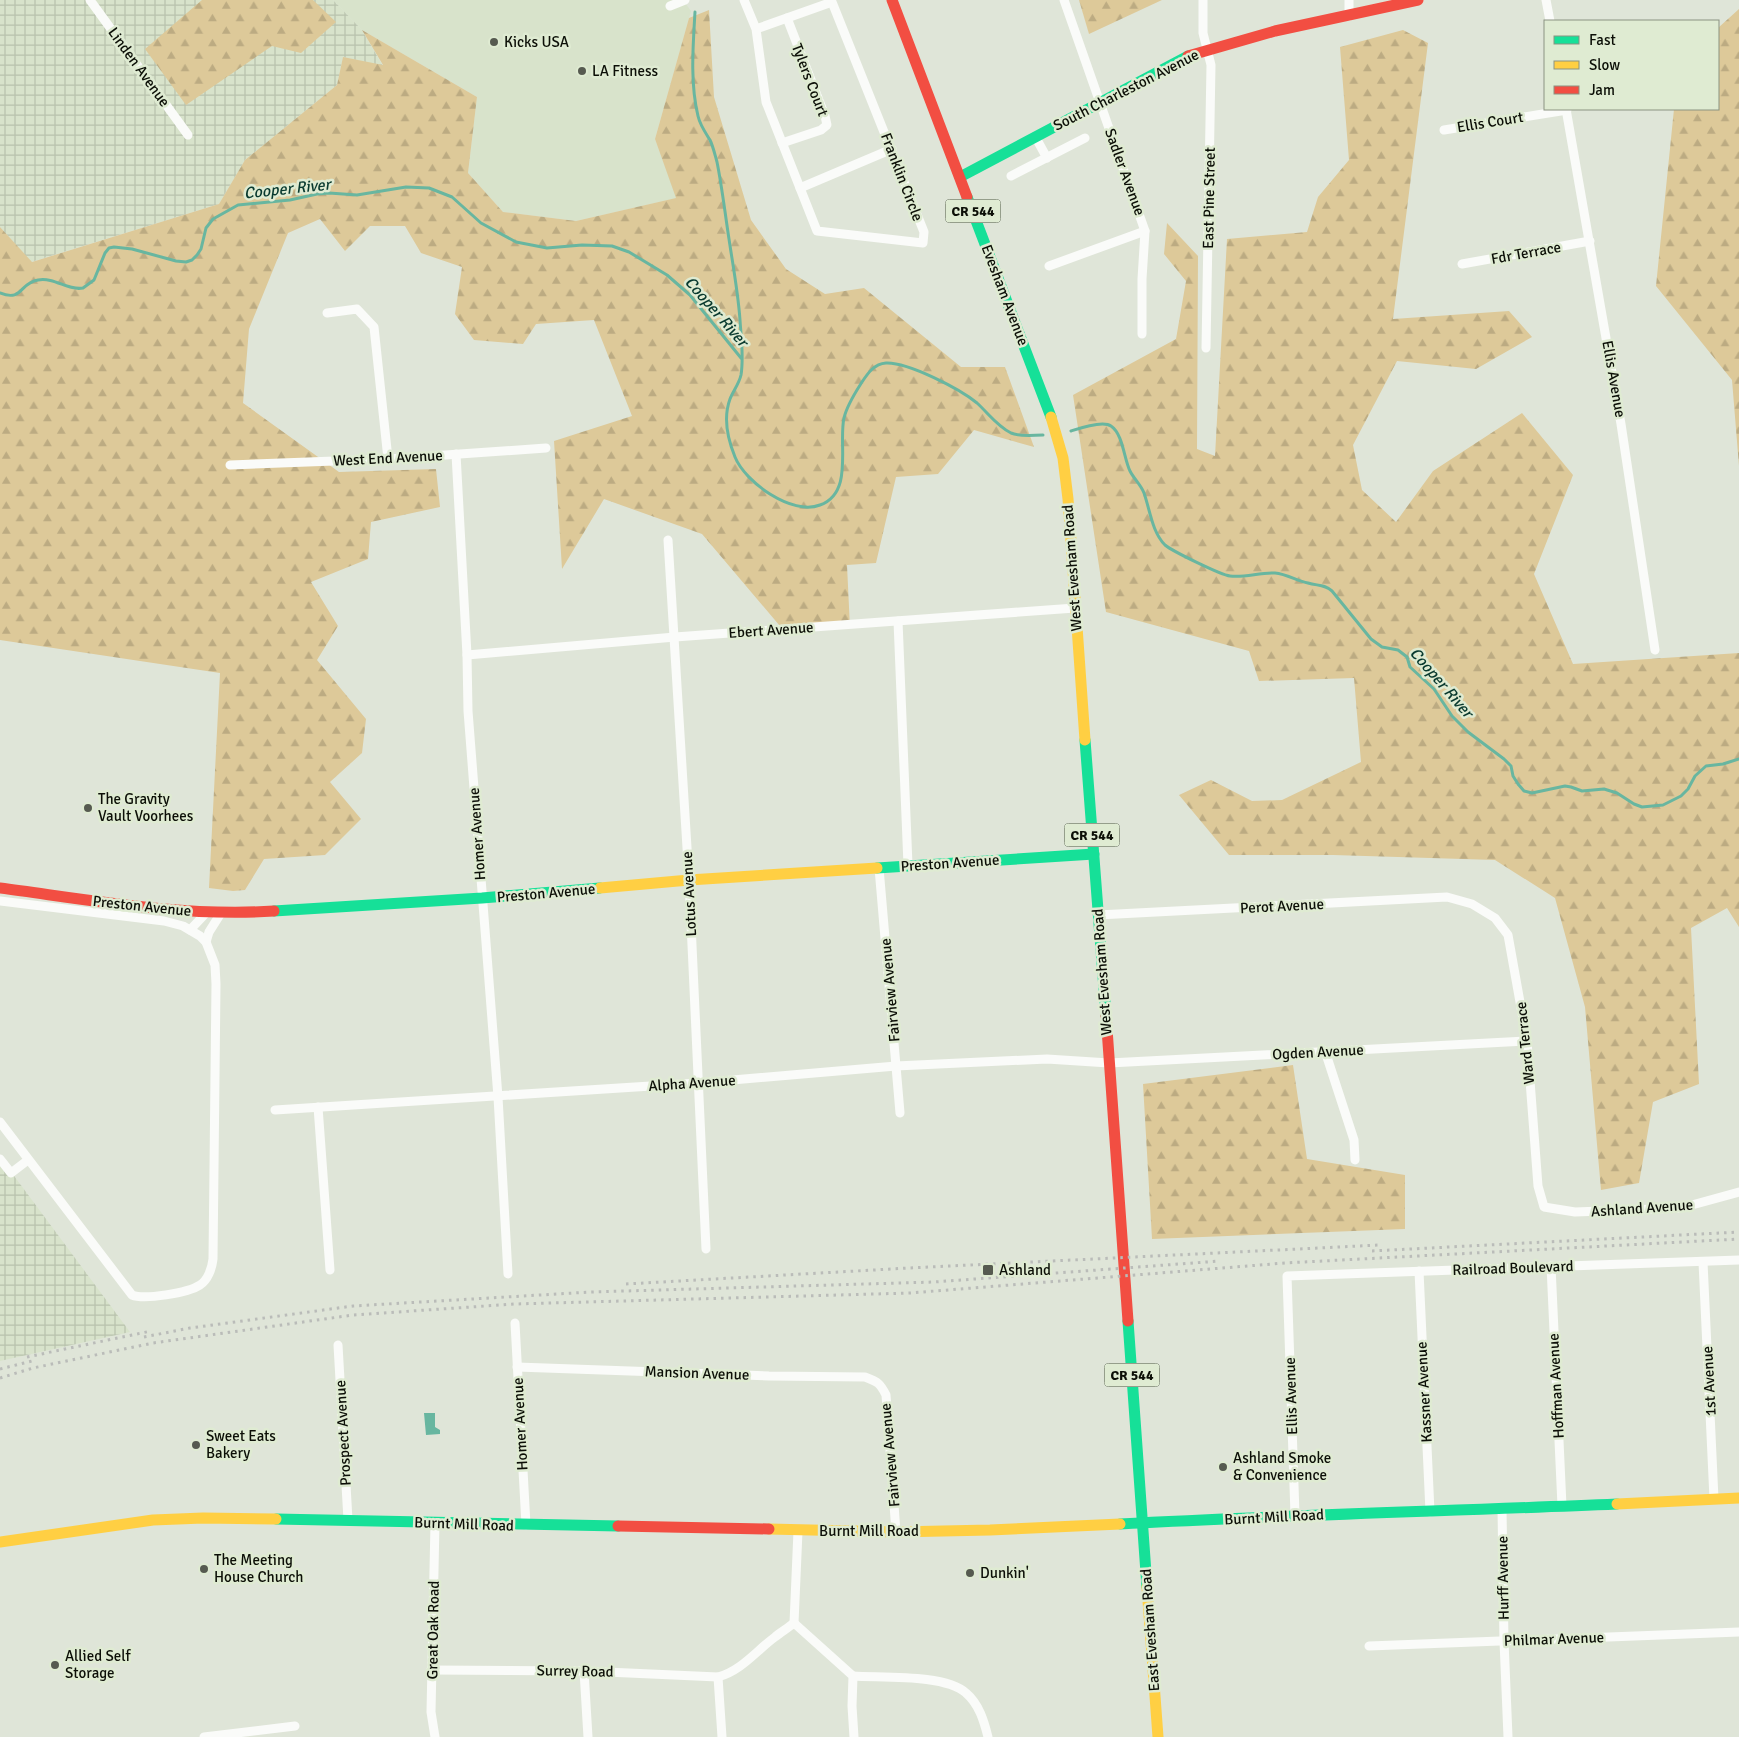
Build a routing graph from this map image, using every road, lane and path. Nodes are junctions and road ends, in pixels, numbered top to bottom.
1 (90, 0) edge
2 (685, 0) edge
3 (744, 0) edge
4 (892, 0) edge
5 (1064, 0) edge
6 (1203, 0) edge
7 (1349, 0) edge
8 (1418, 0) edge
9 (1546, 0) edge
10 (670, 6) dead end
11 (1349, 16) junction
12 (787, 18) junction
13 (1550, 20) edge
14 (756, 29) junction
15 (1207, 49) junction
16 (1100, 104) junction
17 (1561, 110) edge
18 (1567, 110) edge
19 (1444, 130) dead end
20 (188, 135) dead end
21 (1036, 138) junction
22 (1085, 138) dead end
23 (782, 143) junction
24 (892, 149) junction
25 (1047, 158) junction
26 (1011, 176) dead end
27 (960, 177) junction
28 (800, 188) junction
29 (1145, 232) junction
30 (1590, 241) junction
31 (1462, 264) dead end
32 (1049, 266) dead end
33 (327, 313) dead end
34 (1142, 334) dead end
35 (1206, 348) dead end
36 (1053, 422) joint
37 (546, 448) dead end
38 (456, 454) junction
39 (388, 459) junction
40 (230, 465) dead end
41 (668, 540) dead end
42 (1075, 608) junction
43 (898, 621) junction
44 (675, 637) junction
45 (1655, 650) dead end
46 (467, 655) junction
47 (1094, 854) junction
48 (908, 865) junction
49 (880, 868) junction
50 (689, 880) junction
51 (0, 888) edge
52 (482, 898) junction
53 (0, 901) edge
54 (1465, 902) joint
55 (206, 913) junction
56 (221, 914) junction
57 (1098, 915) junction
58 (190, 930) junction
59 (206, 942) junction
60 (1527, 1041) junction
61 (1324, 1051) junction
62 (1109, 1063) junction
63 (896, 1066) junction
64 (698, 1083) junction
65 (498, 1097) junction
66 (318, 1107) junction
67 (275, 1110) dead end
68 (900, 1113) dead end
69 (0, 1122) edge
70 (0, 1159) edge
71 (28, 1160) junction
72 (1355, 1160) dead end
73 (1739, 1192) edge
74 (1544, 1208) joint
75 (706, 1249) dead end
76 (1739, 1260) edge
77 (1703, 1262) junction
78 (1551, 1266) junction
79 (330, 1270) dead end
80 (1419, 1271) junction
81 (508, 1274) dead end
82 (1287, 1276) joint
83 (515, 1323) dead end
84 (338, 1345) dead end
85 (517, 1367) junction
86 (877, 1382) joint
87 (1739, 1498) edge
88 (1714, 1499) junction
89 (1562, 1506) junction
90 (1502, 1508) junction
91 (1430, 1512) junction
92 (1294, 1515) junction
93 (348, 1520) junction
94 (435, 1523) junction
95 (1142, 1523) junction
96 (526, 1525) junction
97 (798, 1531) junction
98 (896, 1532) junction
99 (0, 1542) edge
100 (794, 1623) junction
101 (1739, 1632) edge
102 (1504, 1641) junction
103 (1369, 1646) dead end
104 (432, 1670) junction
105 (584, 1670) junction
106 (853, 1676) junction
107 (718, 1677) junction
108 (295, 1726) dead end
109 (204, 1737) edge
110 (435, 1737) edge
111 (588, 1737) edge
112 (722, 1737) edge
113 (854, 1737) edge
114 (988, 1737) edge
115 (1158, 1737) edge
116 (1508, 1737) edge

1 - 20 street, Linden Avenue
2 - 10 street
3 - 14 street, Franklin Circle
4 - 27 main road, Evesham Avenue / CR 544
5 - 16 street, Sadler Avenue
6 - 15 street, East Pine Street
7 - 11 street
8 - 11 main road, South Charleston Avenue
9 - 13 street
11 - 15 main road, South Charleston Avenue
12 - 14 street, Franklin Circle
12 - 23 street, Tylers Court
12 - 24 street, Franklin Circle
14 - 23 street, Franklin Circle
15 - 16 main road, South Charleston Avenue
15 - 35 street, East Pine Street
16 - 21 main road, South Charleston Avenue
16 - 29 street, Sadler Avenue
17 - 19 street, Ellis Court
18 - 30 street, Ellis Avenue
21 - 25 street
21 - 27 main road, South Charleston Avenue
22 - 25 street
23 - 28 street, Franklin Circle
24 - 28 street
24 - 28 street, Franklin Circle
25 - 26 street
27 - 36 main road, Evesham Avenue / CR 544
29 - 32 street
29 - 34 street
30 - 31 street, Fdr Terrace
30 - 45 street, Ellis Avenue
33 - 39 street
36 - 42 main road, West Evesham Road / CR 544
37 - 38 street, West End Avenue
38 - 39 street, West End Avenue
38 - 46 street, Homer Avenue
39 - 40 street, West End Avenue
41 - 44 street, Lotus Avenue
42 - 43 street, Ebert Avenue
42 - 47 main road, West Evesham Road / CR 544
43 - 44 street, Ebert Avenue
43 - 48 street
44 - 46 street, Ebert Avenue
44 - 50 street, Lotus Avenue
46 - 52 street, Homer Avenue
47 - 48 main road, Preston Avenue
47 - 57 main road, West Evesham Road / CR 544
48 - 49 main road, Preston Avenue
49 - 50 main road, Preston Avenue
49 - 63 street, Fairview Avenue
50 - 52 main road, Preston Avenue
50 - 64 street, Lotus Avenue
51 - 55 main road, Preston Avenue
52 - 56 main road, Preston Avenue
52 - 65 street, Homer Avenue
53 - 58 street, Preston Avenue
54 - 57 street, Perot Avenue
54 - 60 street, Ward Terrace
55 - 56 main road, Preston Avenue
55 - 58 street
56 - 59 street
57 - 62 main road, West Evesham Road / CR 544
58 - 59 street, Preston Avenue
59 - 71 street
60 - 61 street, Ogden Avenue
60 - 74 street, Ward Terrace
61 - 62 street, Ogden Avenue
61 - 72 street
62 - 63 street, Alpha Avenue
62 - 95 main road, West Evesham Road / CR 544
63 - 64 street, Alpha Avenue
63 - 68 street, Fairview Avenue
64 - 65 street, Alpha Avenue
64 - 75 street, Lotus Avenue
65 - 66 street, Alpha Avenue
65 - 81 street, Homer Avenue
66 - 67 street, Alpha Avenue
66 - 79 street
69 - 71 street
70 - 71 street
73 - 74 street, Ashland Avenue
76 - 77 street, Railroad Boulevard
77 - 78 street, Railroad Boulevard
77 - 88 street, 1st Avenue
78 - 80 street, Railroad Boulevard
78 - 89 street, Hoffman Avenue
80 - 82 street, Railroad Boulevard
80 - 91 street, Kassner Avenue
82 - 92 street, Ellis Avenue
83 - 85 street, Homer Avenue
84 - 93 street, Prospect Avenue
85 - 86 street, Mansion Avenue
85 - 96 street, Homer Avenue
86 - 98 street, Fairview Avenue
87 - 88 main road, Burnt Mill Road
88 - 89 main road, Burnt Mill Road
89 - 90 main road, Burnt Mill Road
90 - 91 main road, Burnt Mill Road
90 - 102 street, Hurff Avenue
91 - 92 main road, Burnt Mill Road
92 - 95 main road, Burnt Mill Road
93 - 94 main road, Burnt Mill Road
93 - 99 main road, Burnt Mill Road
94 - 96 main road, Burnt Mill Road
94 - 104 street, Great Oak Road
95 - 98 main road, Burnt Mill Road
95 - 115 main road, East Evesham Road / CR 544
96 - 97 main road, Burnt Mill Road
97 - 98 main road, Burnt Mill Road
97 - 100 street
100 - 106 street
100 - 107 street
101 - 102 street, Philmar Avenue
102 - 103 street, Philmar Avenue
102 - 116 street, Hurff Avenue
104 - 105 street, Surrey Road
104 - 110 street, Great Oak Road
105 - 107 street, Surrey Road
105 - 111 street
106 - 113 street
106 - 114 street
107 - 112 street
108 - 109 street

